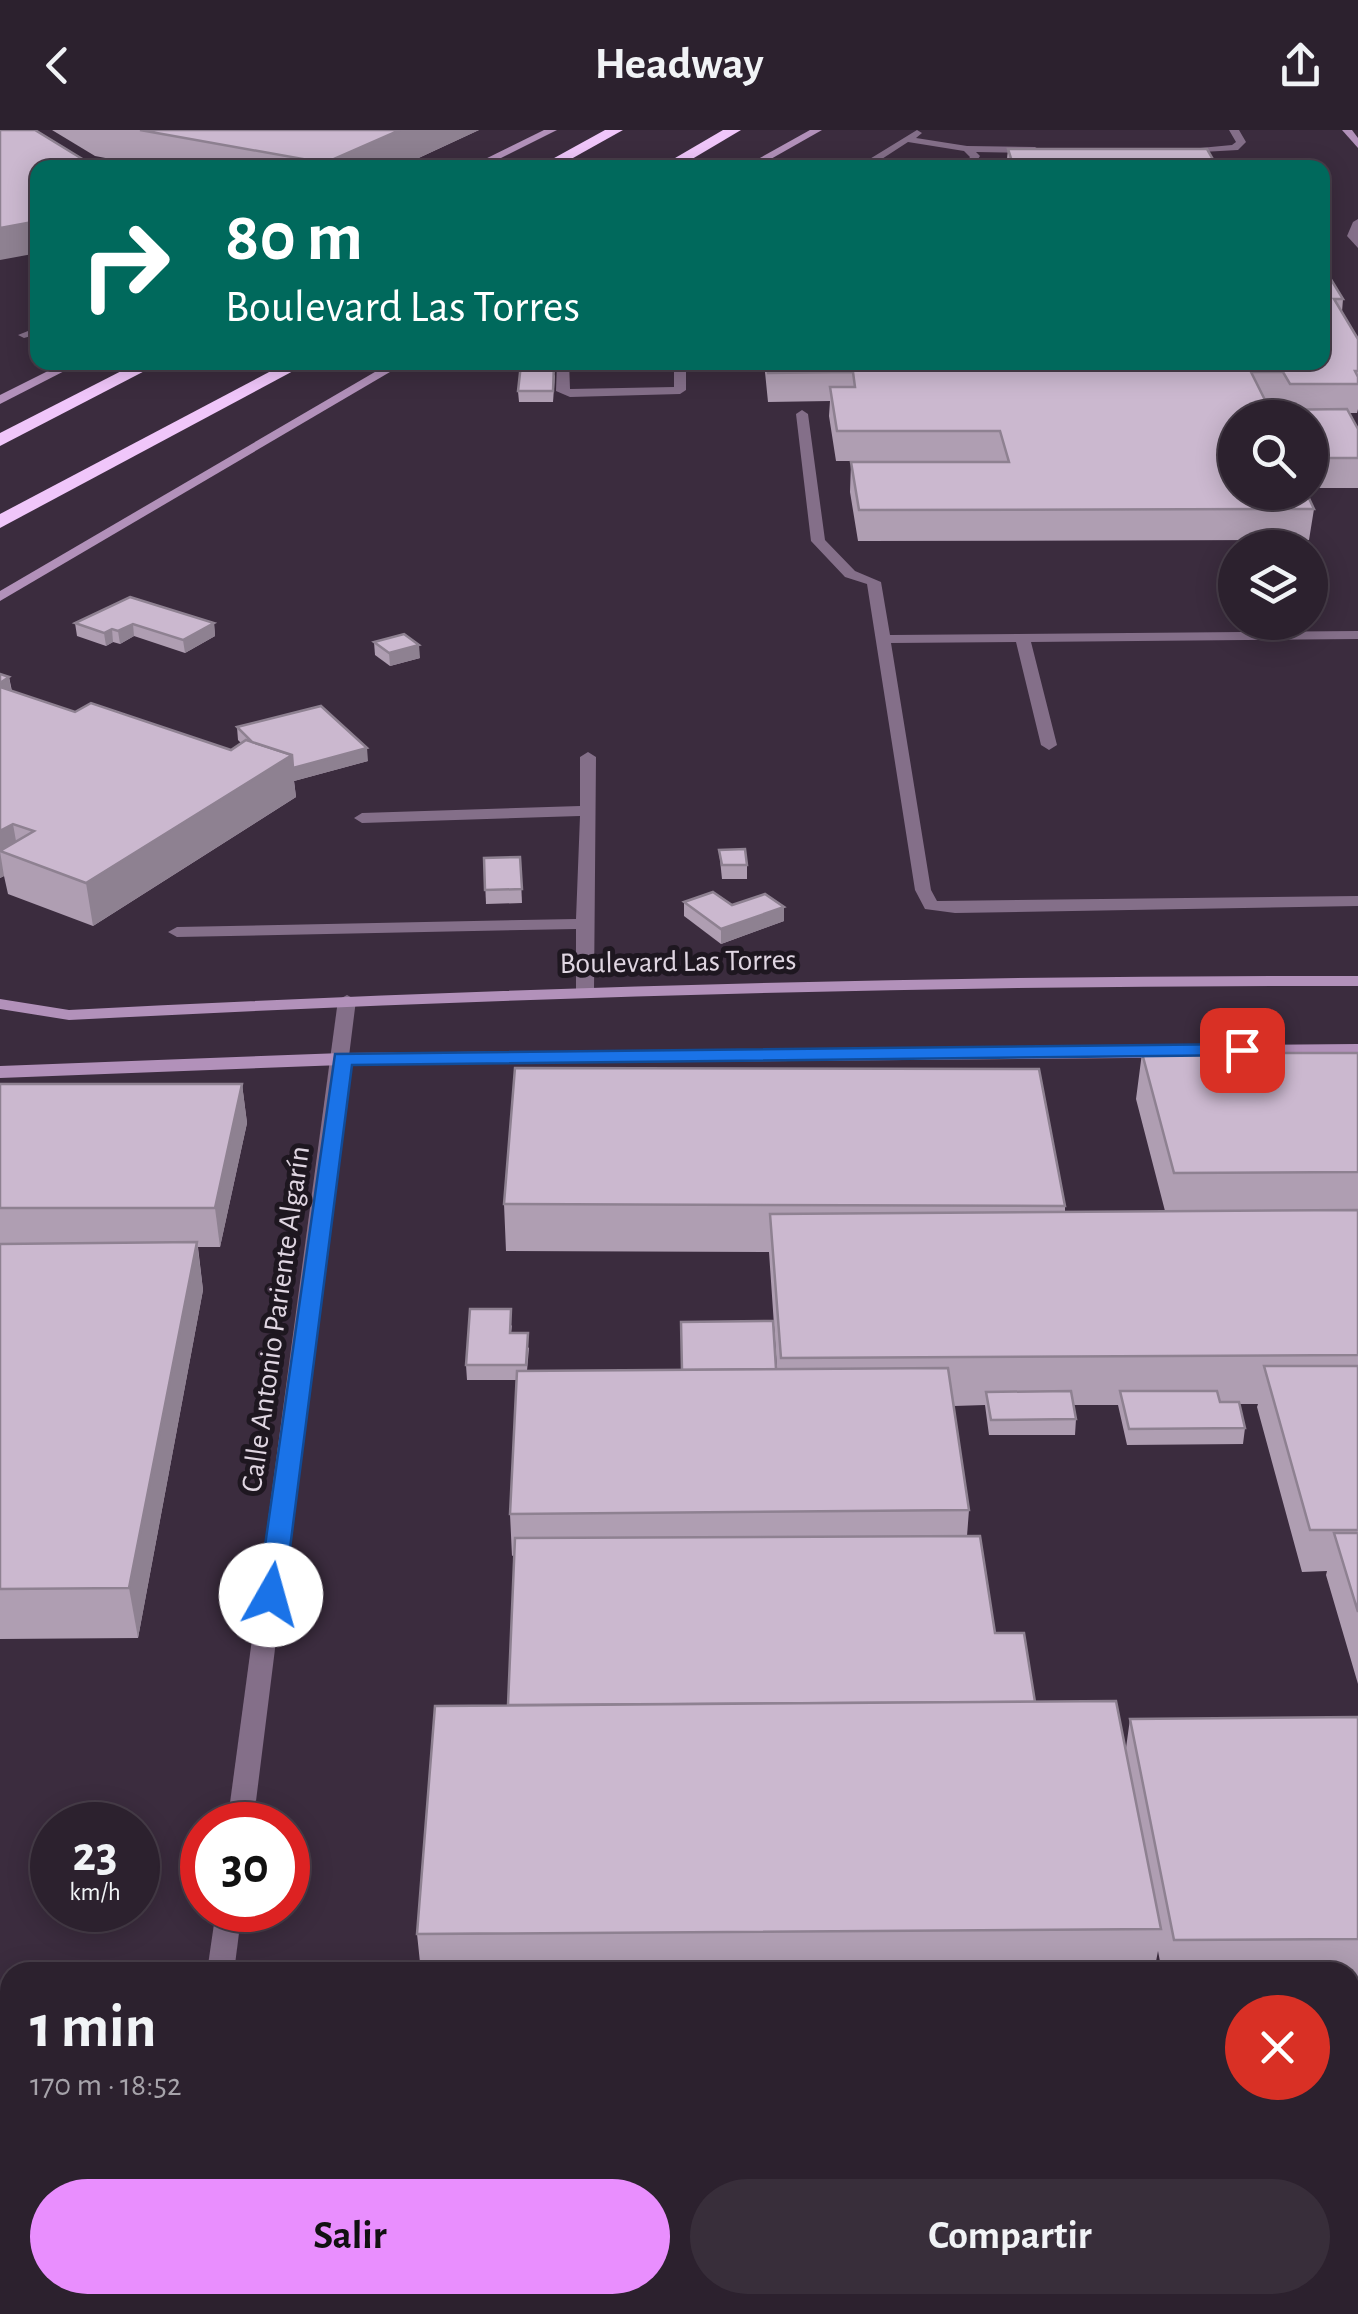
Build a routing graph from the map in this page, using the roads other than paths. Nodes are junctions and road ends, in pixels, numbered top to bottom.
1 (552, 130) edge
2 (616, 130) edge
3 (734, 130) edge
4 (817, 130) edge
5 (924, 130) edge
6 (1234, 130) edge
7 (1348, 130) edge
8 (905, 140) junction
9 (1358, 145) edge
10 (967, 149) junction
11 (1052, 150) edge
12 (1166, 150) edge
13 (489, 160) edge
14 (558, 160) edge
15 (679, 160) edge
16 (763, 160) edge
17 (873, 160) edge
18 (973, 160) edge
19 (1358, 222) edge
20 (1358, 246) edge
21 (30, 333) edge
22 (24, 335) dead end
23 (60, 370) edge
24 (138, 370) edge
25 (287, 370) edge
26 (387, 370) edge
27 (563, 370) edge
28 (680, 370) edge
29 (0, 400) edge
30 (802, 414) edge
31 (0, 440) edge
32 (0, 522) edge
33 (0, 598) edge
34 (1358, 635) edge
35 (1022, 636) junction
36 (884, 639) junction
37 (1048, 745) dead end
38 (588, 757) dead end
39 (589, 811) junction
40 (362, 818) dead end
41 (1358, 901) edge
42 (583, 924) junction
43 (176, 932) dead end
44 (1358, 981) edge
45 (585, 990) junction
46 (346, 1000) junction
47 (0, 1004) edge
48 (1358, 1050) edge
49 (342, 1059) junction
50 (0, 1072) edge
51 (243, 1802) edge
52 (226, 1932) edge
53 (222, 1962) edge

1 - 13 street
2 - 14 highway
3 - 15 highway
4 - 16 street
5 - 8 street
6 - 12 street
7 - 9 street
8 - 10 street
8 - 17 street
10 - 11 street
10 - 18 street
19 - 20 street
21 - 22 street
23 - 29 street
24 - 31 highway
25 - 32 highway
26 - 33 street
27 - 28 street
30 - 36 street
34 - 35 street
35 - 36 street
35 - 37 street
36 - 41 street
38 - 39 street
39 - 40 street
39 - 42 street
42 - 43 street
42 - 45 street
44 - 45 street, Boulevard Las Torres
45 - 46 street, Boulevard Las Torres
46 - 47 street, Boulevard Las Torres
46 - 49 street, Calle Antonio Pariente Algarín
48 - 49 street
49 - 50 street
49 - 51 street, Calle Antonio Pariente Algarín
52 - 53 street

